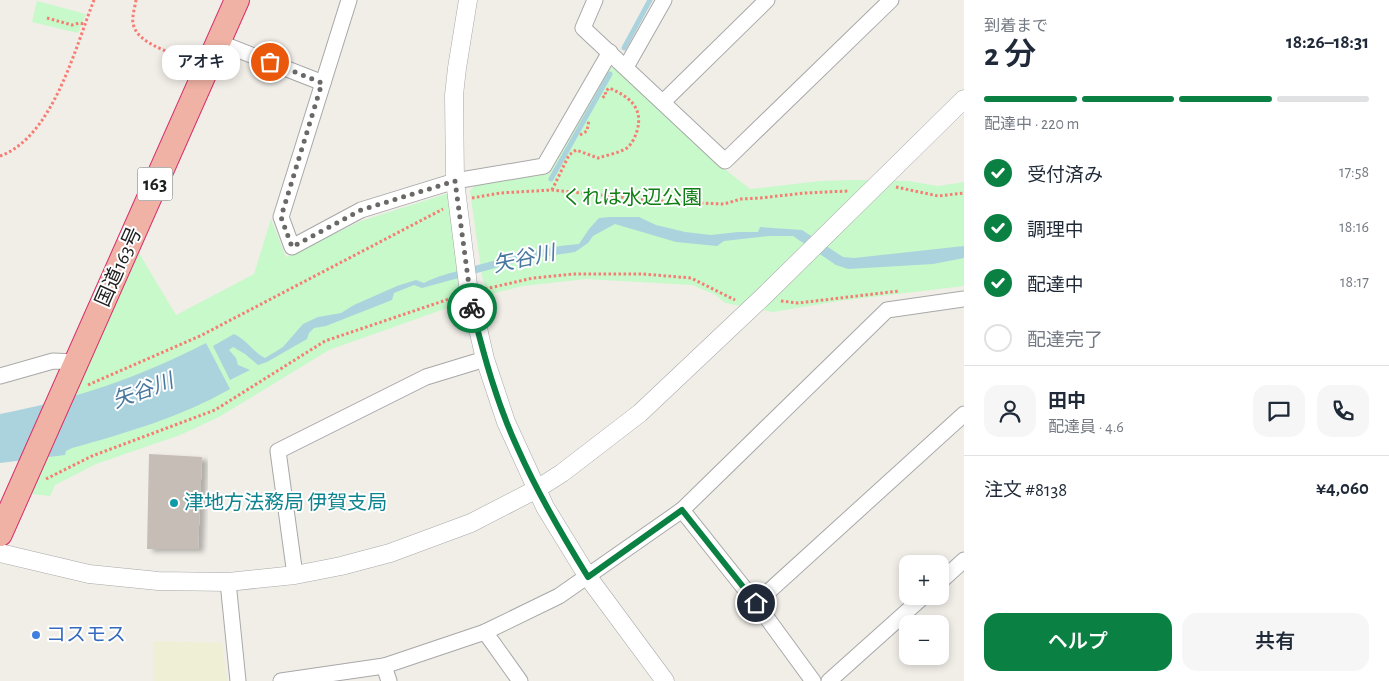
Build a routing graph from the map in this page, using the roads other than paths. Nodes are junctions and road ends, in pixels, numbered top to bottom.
1 (237, 0) edge
2 (349, 0) edge
3 (468, 0) edge
4 (595, 0) edge
5 (664, 0) edge
6 (767, 0) edge
7 (891, 0) edge
8 (218, 42) junction
9 (610, 52) junction
10 (626, 67) junction
11 (322, 83) junction
12 (964, 100) edge
13 (663, 102) junction
14 (457, 195) junction
15 (964, 298) edge
16 (485, 359) junction
17 (72, 372) junction
18 (0, 376) edge
19 (964, 414) edge
20 (537, 489) junction
21 (682, 510) junction
22 (0, 534) edge
23 (0, 553) edge
24 (964, 560) edge
25 (949, 574) edge
26 (295, 575) junction
27 (588, 577) junction
28 (228, 582) junction
29 (756, 603) junction
30 (914, 605) edge
31 (485, 632) junction
32 (384, 666) junction
33 (238, 681) edge
34 (281, 681) edge
35 (389, 681) edge
36 (520, 681) edge
37 (664, 681) edge
38 (813, 681) edge
39 (830, 681) edge

1 - 8 highway, 国道163号 / 163
2 - 11 street
3 - 14 street
4 - 9 street
5 - 10 street
6 - 13 street
7 - 13 street
8 - 11 street
8 - 17 highway, 国道163号 / 163
9 - 10 street
9 - 14 street
10 - 13 street
11 - 14 street
12 - 20 street
14 - 16 street
15 - 21 street
16 - 20 street
16 - 26 street
17 - 18 street
17 - 22 highway, 国道163号 / 163
19 - 29 street
20 - 26 street
20 - 27 street
21 - 27 street
21 - 29 street
23 - 28 street
24 - 25 street
26 - 28 street
27 - 31 street
27 - 37 street
28 - 33 street
29 - 38 street
30 - 39 street
31 - 32 street
31 - 36 street
32 - 34 street
32 - 35 street

